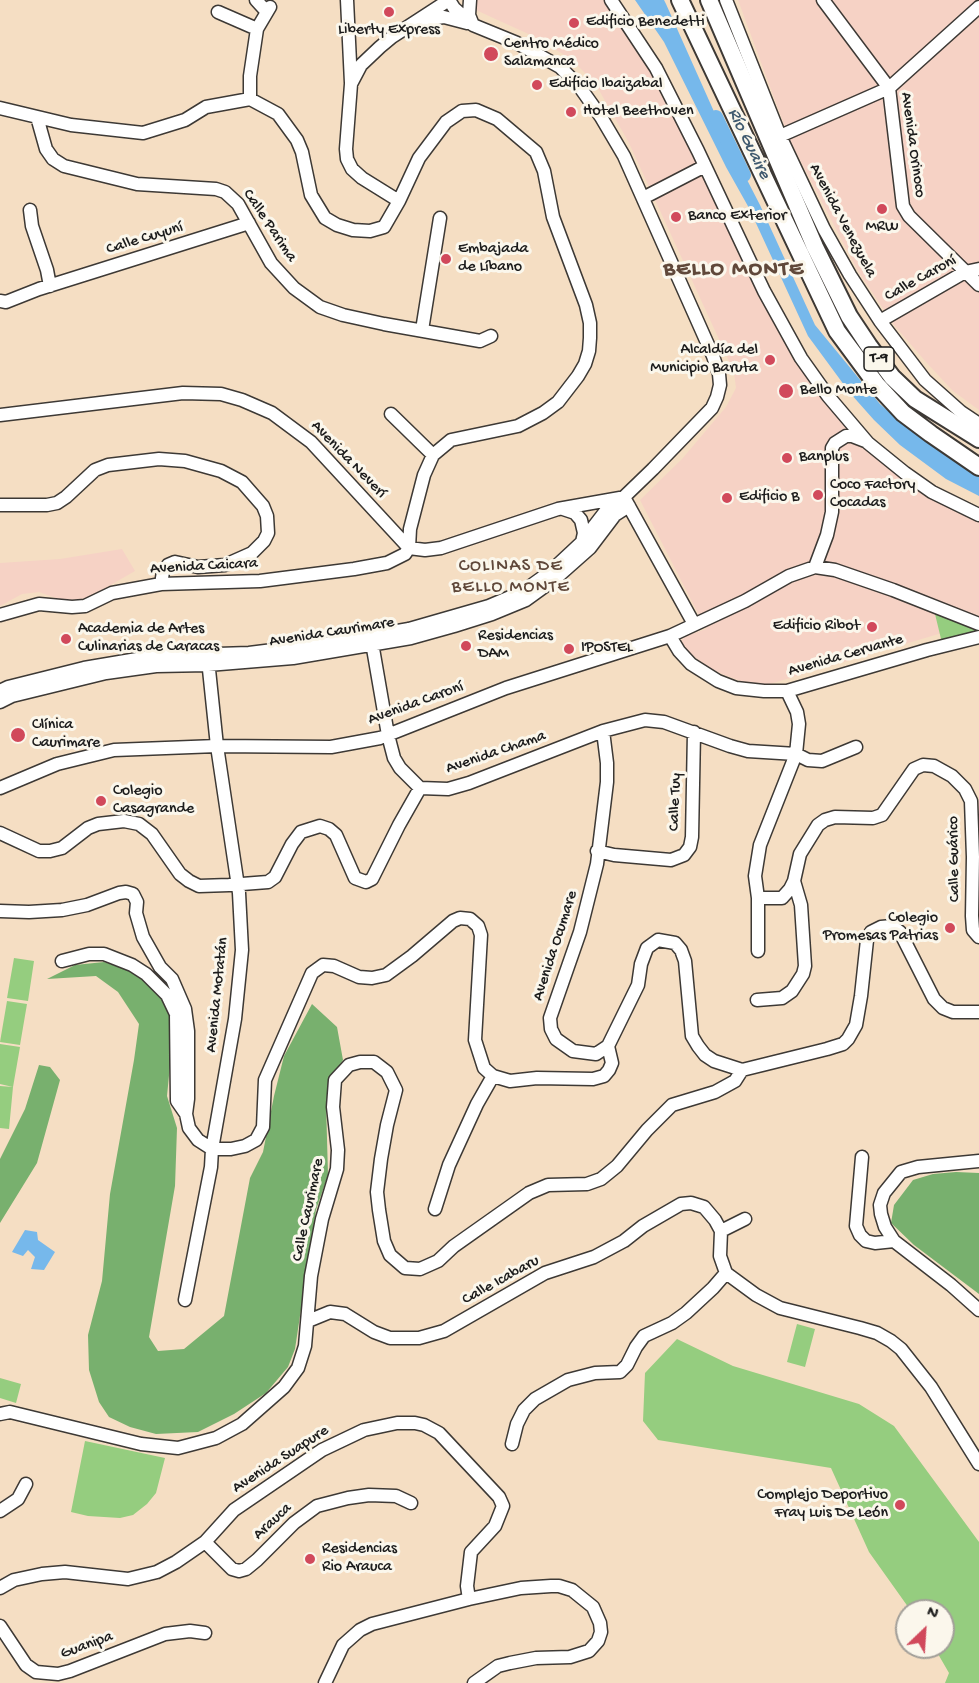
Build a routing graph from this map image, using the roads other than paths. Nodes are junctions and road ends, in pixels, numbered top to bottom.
1 (256, 0) edge
2 (347, 0) edge
3 (432, 0) edge
4 (449, 0) edge
5 (470, 0) edge
6 (611, 0) edge
7 (680, 0) edge
8 (709, 0) edge
9 (823, 0) edge
10 (729, 2) edge
11 (979, 7) edge
12 (218, 12) dead end
13 (418, 21) junction
14 (473, 25) junction
15 (257, 29) junction
16 (351, 84) junction
17 (889, 88) junction
18 (250, 99) junction
19 (0, 108) edge
20 (37, 117) junction
21 (780, 136) junction
22 (705, 166) junction
23 (643, 198) junction
24 (399, 201) junction
25 (30, 210) dead end
26 (440, 218) dead end
27 (249, 223) junction
28 (979, 269) edge
29 (965, 272) junction
30 (979, 285) edge
31 (50, 286) junction
32 (0, 301) edge
33 (880, 321) junction
34 (422, 330) junction
35 (491, 336) dead end
36 (892, 377) junction
37 (391, 414) dead end
38 (0, 415) edge
39 (979, 424) edge
40 (979, 439) edge
41 (868, 443) junction
42 (979, 451) edge
43 (434, 455) junction
44 (979, 467) edge
45 (627, 501) junction
46 (0, 505) edge
47 (558, 509) junction
48 (979, 515) edge
49 (581, 543) junction
50 (409, 548) junction
51 (815, 567) junction
52 (161, 584) junction
53 (0, 615) edge
54 (694, 624) junction
55 (979, 624) edge
56 (670, 636) junction
57 (979, 638) edge
58 (371, 640) junction
59 (208, 660) junction
60 (0, 691) edge
61 (787, 691) junction
62 (0, 702) edge
63 (603, 731) junction
64 (694, 732) junction
65 (387, 735) junction
66 (217, 746) junction
67 (856, 747) dead end
68 (796, 754) junction
69 (0, 788) edge
70 (420, 788) junction
71 (0, 834) edge
72 (597, 851) junction
73 (794, 882) junction
74 (238, 884) junction
75 (758, 898) junction
76 (0, 911) edge
77 (979, 938) edge
78 (758, 951) dead end
79 (62, 961) dead end
80 (757, 1000) dead end
81 (979, 1012) edge
82 (608, 1046) junction
83 (742, 1070) junction
84 (493, 1077) junction
85 (186, 1114) junction
86 (212, 1149) junction
87 (862, 1157) dead end
88 (979, 1161) edge
89 (435, 1209) dead end
90 (745, 1219) dead end
91 (721, 1231) junction
92 (894, 1241) junction
93 (726, 1273) junction
94 (185, 1300) dead end
95 (979, 1310) edge
96 (308, 1321) junction
97 (0, 1414) edge
98 (512, 1444) dead end
99 (979, 1464) edge
100 (27, 1484) dead end
101 (411, 1503) dead end
102 (0, 1511) edge
103 (205, 1542) junction
104 (0, 1588) edge
105 (469, 1599) junction
106 (0, 1626) edge
107 (205, 1633) dead end
108 (325, 1683) edge
109 (474, 1683) edge

1 - 15 street
2 - 16 street
3 - 13 street
4 - 13 street
4 - 14 street
5 - 14 street
6 - 22 street
7 - 44 highway, T-9
8 - 36 highway, T-9
9 - 17 street, Avenida Orinoco
10 - 21 street, Avenida Venezuela
11 - 17 street
12 - 15 street
13 - 14 street
13 - 16 street
14 - 23 street
15 - 18 street
16 - 24 street
17 - 21 street
17 - 29 street, Avenida Orinoco
18 - 20 street
18 - 24 street
19 - 20 street
20 - 27 street, Calle Parima
21 - 33 street, Avenida Venezuela
22 - 23 street
22 - 41 street
23 - 45 street
24 - 43 street
25 - 31 street
26 - 34 street
27 - 31 street, Calle Cuyuní
27 - 34 street, Calle Parima
28 - 29 street, Calle Caroní
29 - 30 street, Avenida Orinoco
29 - 33 street, Calle Caroní
31 - 32 street, Calle Cuyuní
33 - 39 street, Avenida Venezuela
34 - 35 street, Calle Parima
36 - 40 highway, T-9
36 - 42 highway
37 - 43 street
38 - 50 street, Avenida Neverí
41 - 48 street
41 - 51 street
43 - 50 street
45 - 47 street
45 - 49 street, Avenida Caurimare
45 - 54 street
45 - 58 street, Avenida Caurimare
46 - 52 street
47 - 49 street
47 - 50 street
49 - 58 street, Avenida Caurimare
50 - 52 street, Avenida Caicara
51 - 54 street, Avenida Caroní
51 - 55 street
52 - 53 street, Avenida Caicara
54 - 56 street, Avenida Caroní
56 - 61 street, Avenida Cervante
56 - 65 street, Avenida Caroní
57 - 61 street, Avenida Cervante
58 - 59 street, Avenida Caurimare
58 - 65 street
59 - 60 street, Avenida Caurimare
59 - 62 street, Avenida Caurimare
59 - 66 street, Avenida Motatán
61 - 68 street
63 - 64 street, Avenida Chama
63 - 70 street, Avenida Chama
63 - 72 street, Avenida Ocumare
64 - 68 street, Avenida Chama
64 - 72 street, Calle Tuy
65 - 66 street, Avenida Caroní
65 - 70 street
66 - 69 street, Avenida Caroní
66 - 74 street, Avenida Motatán
67 - 68 street, Avenida Chama
68 - 75 street
70 - 74 street
71 - 74 street
72 - 82 street, Avenida Ocumare
73 - 75 street
73 - 77 street, Calle Guárico
73 - 80 street
74 - 86 street, Avenida Motatán
75 - 78 street
76 - 85 street
79 - 85 street
81 - 83 street
82 - 83 street
82 - 84 street
83 - 96 street, Calle Caurimare
84 - 86 street
84 - 89 street
85 - 86 street
86 - 94 street, Avenida Motatán
87 - 92 street
88 - 92 street
90 - 91 street
91 - 93 street
91 - 96 street, Calle Icabaru
92 - 95 street
93 - 98 street
93 - 99 street
96 - 97 street, Calle Caurimare
100 - 102 street
101 - 103 street, Arauca
103 - 104 street, Avenida Suapure
103 - 105 street, Avenida Suapure
105 - 108 street
105 - 109 street
106 - 107 street, Guanipa

